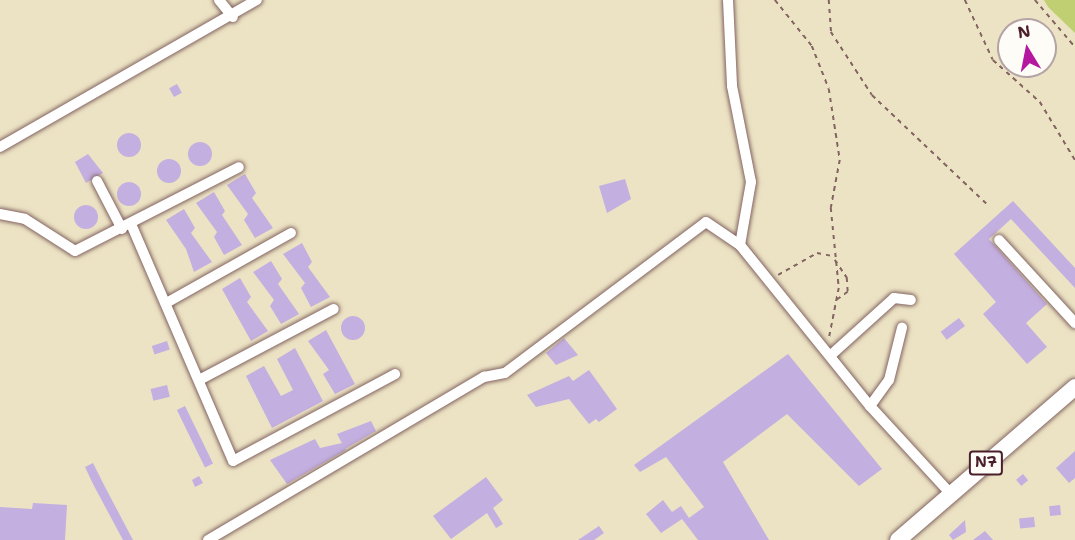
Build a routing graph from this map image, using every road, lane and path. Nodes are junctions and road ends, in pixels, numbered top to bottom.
1 (219, 0) edge
2 (257, 0) edge
3 (728, 0) edge
4 (775, 0) edge
5 (829, 0) edge
6 (965, 0) edge
7 (1035, 0) edge
8 (233, 17) junction
9 (1075, 47) edge
10 (0, 147) edge
11 (1075, 160) edge
12 (238, 166) dead end
13 (97, 181) dead end
14 (989, 206) dead end
15 (0, 213) edge
16 (126, 226) junction
17 (291, 232) dead end
18 (999, 240) dead end
19 (740, 245) junction
20 (833, 257) junction
21 (770, 281) junction
22 (911, 300) dead end
23 (836, 301) junction
24 (168, 302) junction
25 (334, 309) dead end
26 (1075, 323) edge
27 (902, 328) dead end
28 (829, 352) junction
29 (394, 374) dead end
30 (201, 379) junction
31 (1075, 387) edge
32 (870, 406) junction
33 (951, 494) junction
34 (208, 540) edge
35 (898, 540) edge

1 - 8 street
2 - 8 street
3 - 19 street
4 - 20 path
5 - 14 path
6 - 11 path
7 - 9 path
8 - 10 street
12 - 16 street
13 - 16 street
15 - 16 street
16 - 24 street
17 - 24 street
18 - 26 street
19 - 21 street
19 - 34 street
20 - 21 path
20 - 23 path
20 - 23 path
21 - 28 street
22 - 28 street
23 - 28 path
24 - 30 street
25 - 30 street
27 - 32 street
28 - 32 street
29 - 30 street
31 - 33 highway, N7
32 - 33 street
33 - 35 highway, N7

